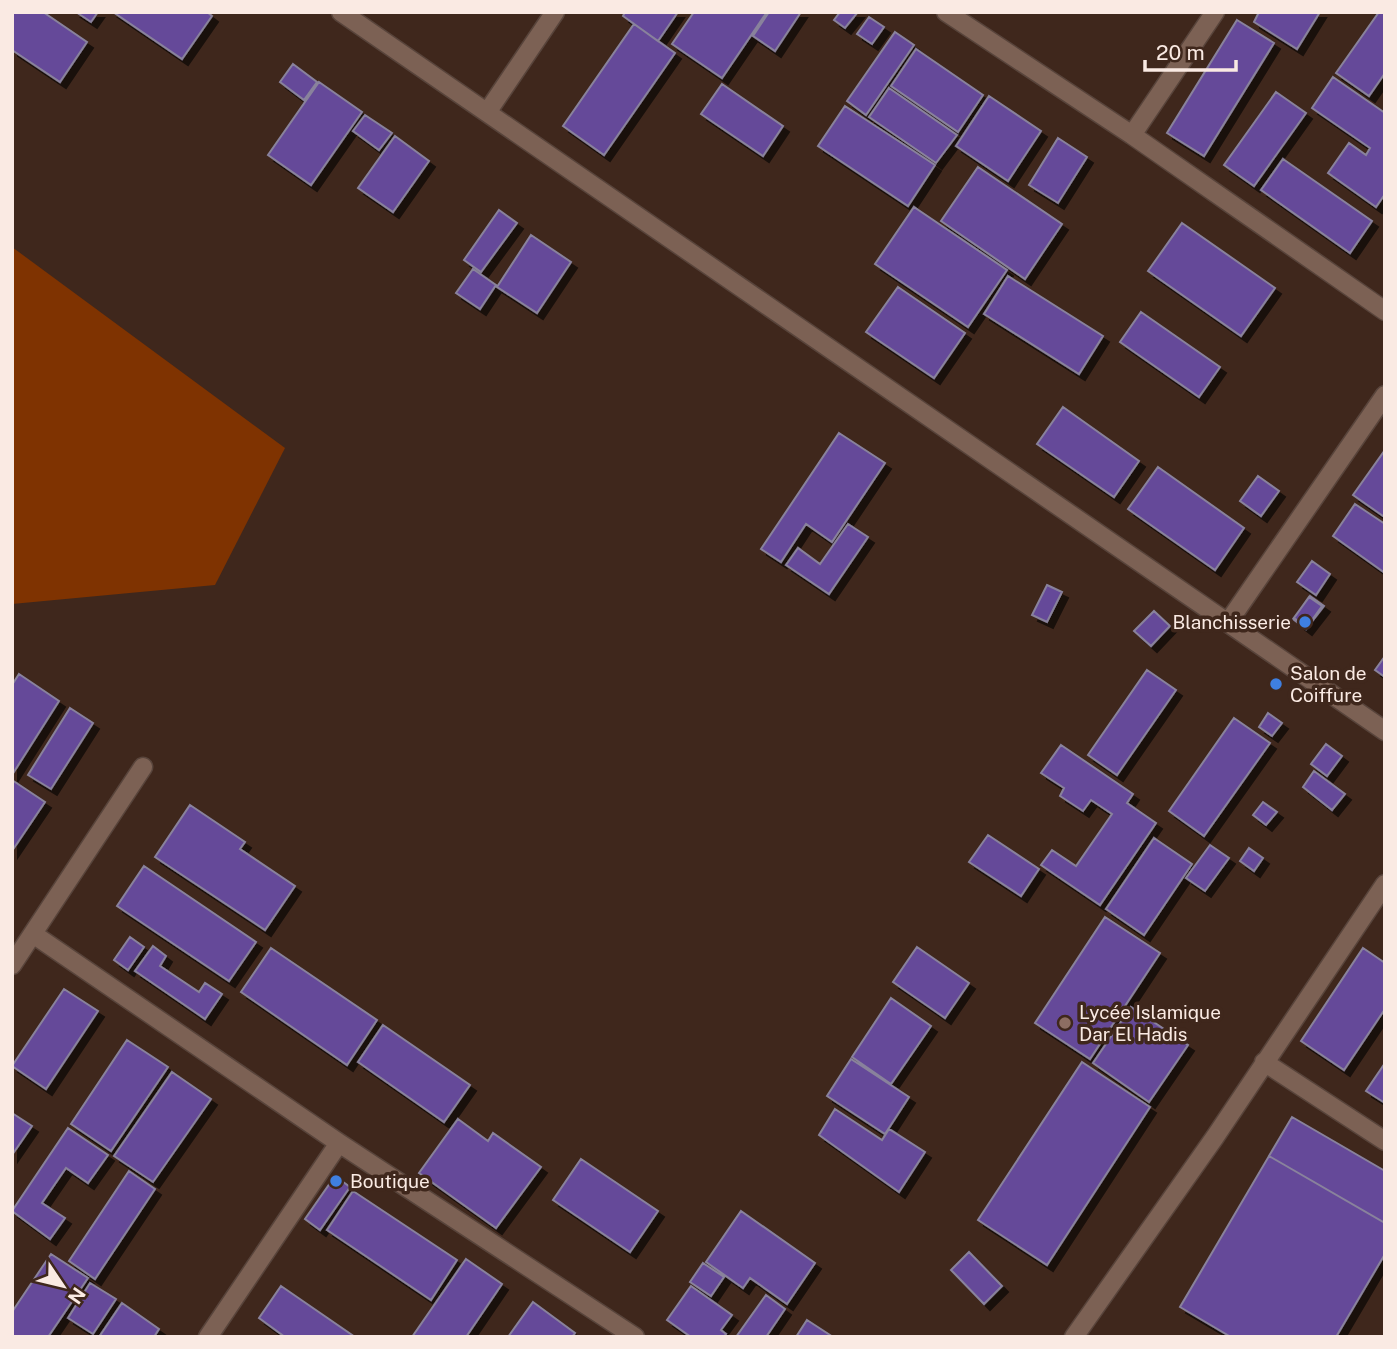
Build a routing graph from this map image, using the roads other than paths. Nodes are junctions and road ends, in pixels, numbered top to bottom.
1 (341, 12) edge
2 (555, 12) edge
3 (946, 12) edge
4 (1215, 12) edge
5 (488, 111) junction
6 (1132, 135) junction
7 (1385, 312) edge
8 (1385, 395) edge
9 (1228, 621) junction
10 (1385, 730) edge
11 (143, 768) dead end
12 (1385, 884) edge
13 (33, 934) junction
14 (12, 965) edge
15 (1264, 1062) junction
16 (1385, 1140) edge
17 (339, 1143) junction
18 (632, 1336) edge
19 (208, 1337) edge
20 (1074, 1337) edge

1 - 5 street
2 - 5 street
3 - 6 street
4 - 6 street
5 - 9 street
6 - 7 street
8 - 9 street
9 - 10 street
11 - 13 street
12 - 15 street
13 - 14 street
13 - 17 street
15 - 16 street
15 - 20 street
17 - 18 street
17 - 19 street

